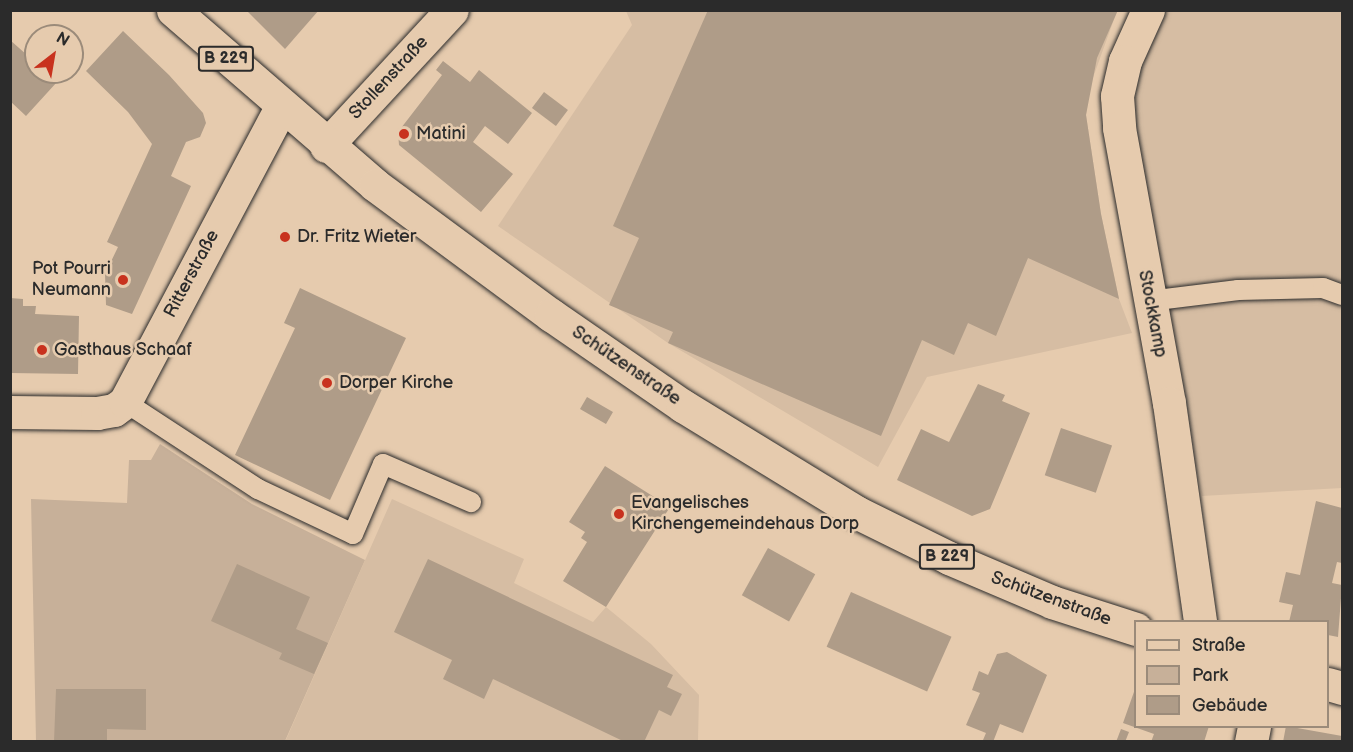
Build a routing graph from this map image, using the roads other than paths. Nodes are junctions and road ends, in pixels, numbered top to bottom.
1 (173, 10) edge
2 (452, 10) edge
3 (1148, 10) edge
4 (281, 106) junction
5 (326, 146) junction
6 (1342, 295) edge
7 (1149, 301) junction
8 (125, 402) junction
9 (10, 412) edge
10 (471, 502) dead end
11 (1200, 620) edge
12 (1134, 628) edge

1 - 4 main road, Schützenstraße / B 229
2 - 5 main road, Stollenstraße
3 - 7 main road, Stockkamp
4 - 5 main road, Schützenstraße / B 229
4 - 8 main road, Ritterstraße
5 - 12 main road, Schützenstraße / B 229
6 - 7 lane
7 - 11 main road, Stockkamp
8 - 9 main road
8 - 10 lane

